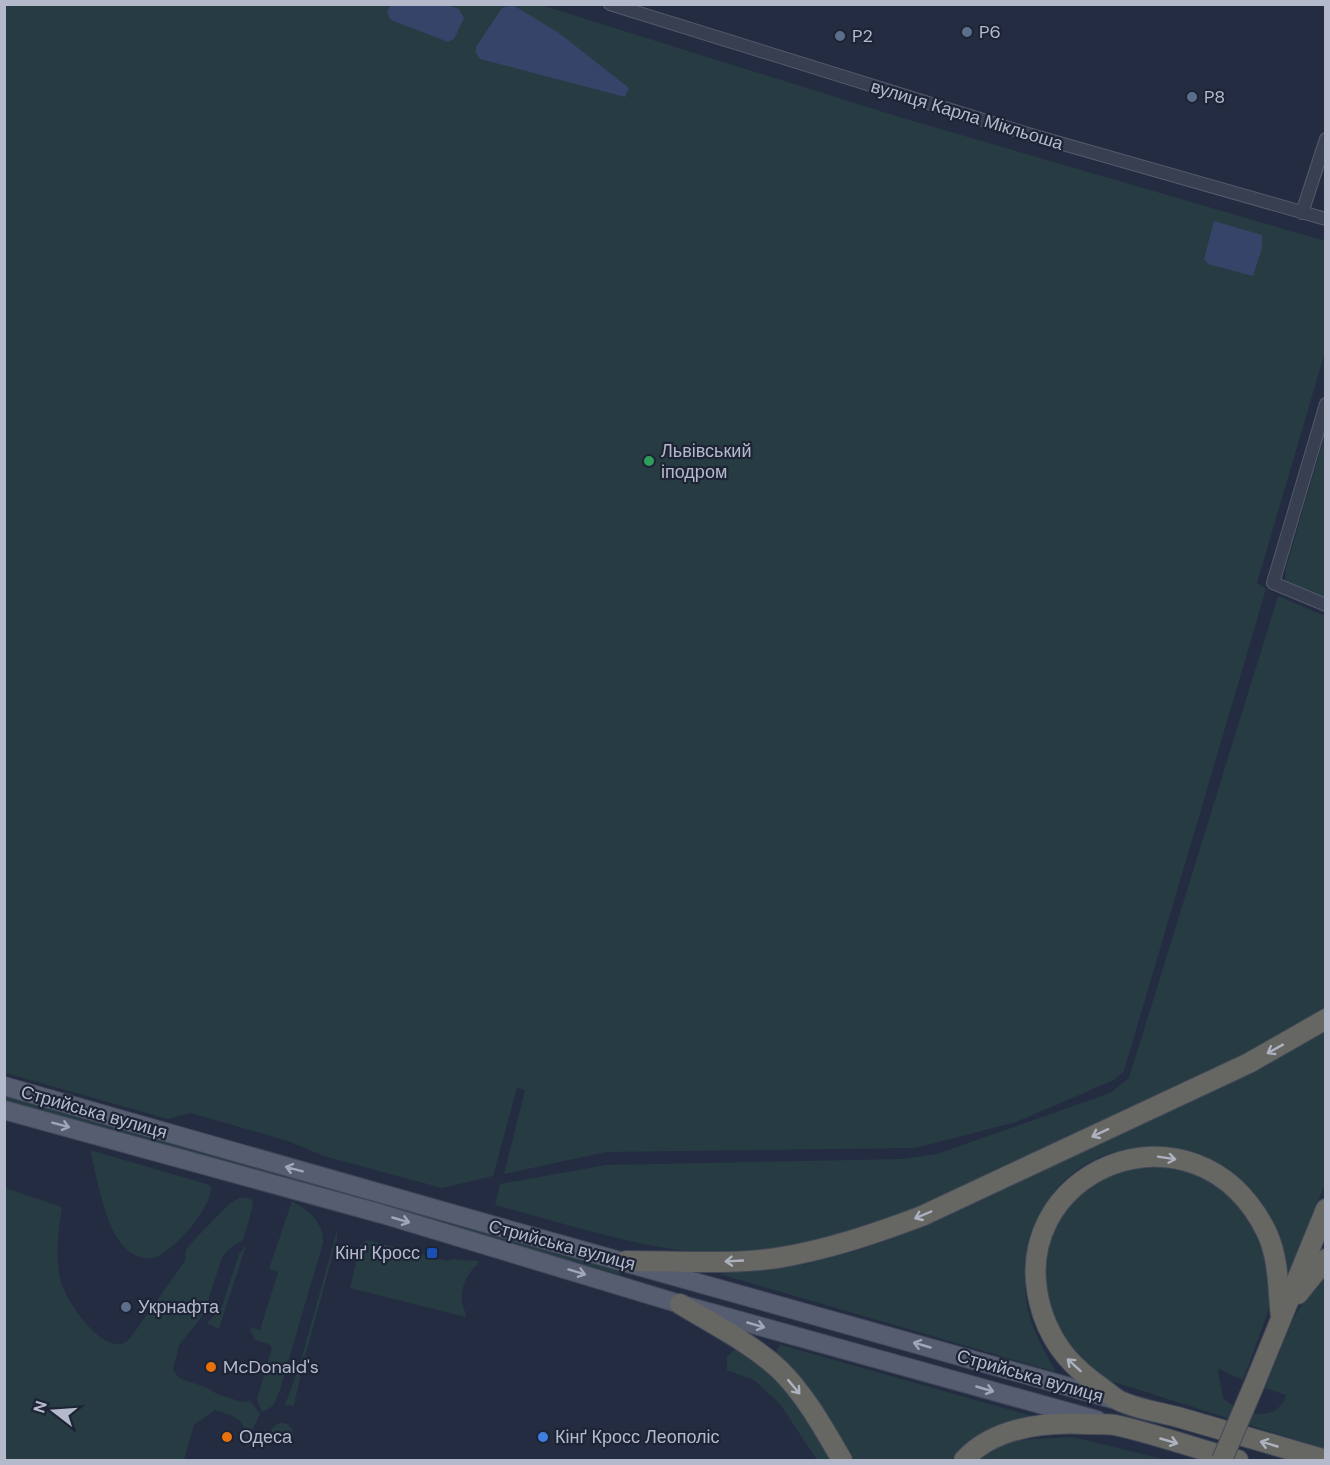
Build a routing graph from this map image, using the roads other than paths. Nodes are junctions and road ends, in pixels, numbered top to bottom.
1 (610, 4) edge
2 (1326, 139) edge
3 (1302, 213) junction
4 (1326, 219) edge
5 (1326, 404) edge
6 (1326, 605) edge
7 (1326, 1019) edge
8 (4, 1086) edge
9 (4, 1110) edge
10 (351, 1185) junction
11 (345, 1204) junction
12 (1326, 1209) edge
13 (1326, 1259) edge
14 (626, 1261) junction
15 (680, 1304) junction
16 (1281, 1318) junction
17 (1120, 1401) junction
18 (1113, 1425) junction
19 (1326, 1460) edge
20 (842, 1461) edge
21 (964, 1461) edge
22 (1222, 1461) edge
23 (1238, 1461) edge

1 - 3 street, вулиця Карла Мікльоша
2 - 3 street
3 - 4 street, вулиця Карла Мікльоша
5 - 6 street
7 -> 14 highway
10 -> 8 main road, Стрийська вулиця
9 -> 11 main road, Стрийська вулиця
10 - 11 main road
10 - 14 main road, Стрийська вулиця
11 -> 15 main road, Стрийська вулиця
12 - 16 highway
13 - 16 highway
17 -> 14 main road, Стрийська вулиця
15 -> 18 main road, Стрийська вулиця
15 -> 20 highway
17 -> 16 highway
16 - 22 highway, bridge
19 -> 17 highway
18 - 21 highway
18 -> 23 highway

